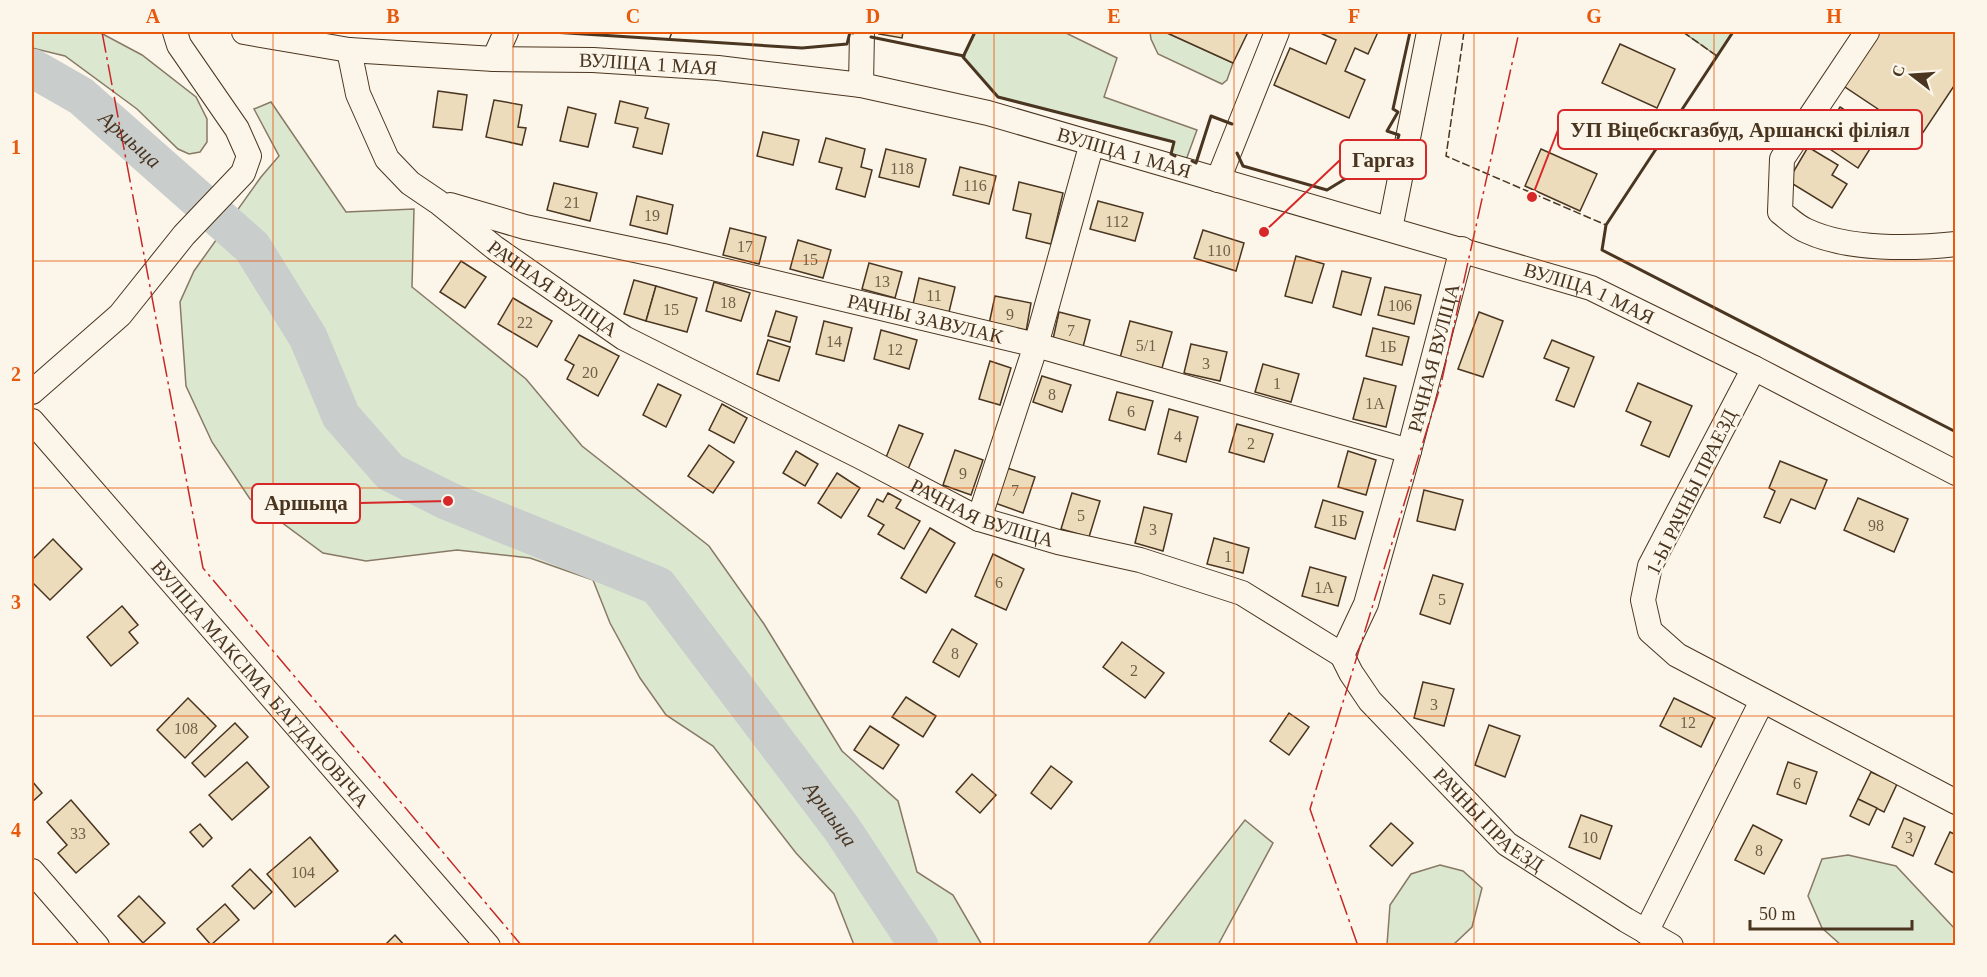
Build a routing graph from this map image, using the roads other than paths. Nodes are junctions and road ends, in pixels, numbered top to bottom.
1 (175, 32) edge
2 (243, 32) edge
3 (506, 32) edge
4 (862, 32) edge
5 (1277, 32) edge
6 (1429, 32) edge
7 (1867, 32) edge
8 (349, 50) junction
9 (494, 59) junction
10 (861, 85) junction
11 (1092, 143) junction
12 (1218, 180) junction
13 (438, 202) junction
14 (1390, 229) junction
15 (1956, 244) edge
16 (1462, 249) junction
17 (1036, 345) junction
18 (1754, 368) junction
19 (32, 392) edge
20 (32, 421) edge
21 (1409, 451) junction
22 (1956, 473) edge
23 (979, 519) junction
24 (1342, 655) junction
25 (1762, 701) junction
26 (1956, 802) edge
27 (32, 871) edge
28 (1647, 932) junction
29 (97, 945) edge
30 (488, 945) edge
31 (1671, 945) edge

1 - 19 street
2 - 8 street, ВУЛІЦА 1 МАЯ
3 - 9 street
4 - 10 street
5 - 12 street
6 - 14 street
7 - 15 street
8 - 9 street, ВУЛІЦА 1 МАЯ
8 - 13 street, РАЧНАЯ ВУЛІЦА
9 - 10 street, ВУЛІЦА 1 МАЯ
10 - 11 street, ВУЛІЦА 1 МАЯ
11 - 12 street, ВУЛІЦА 1 МАЯ
11 - 17 street
12 - 14 street, ВУЛІЦА 1 МАЯ
13 - 17 street, РАЧНЫ ЗАВУЛАК
13 - 23 street, РАЧНАЯ ВУЛІЦА
14 - 16 street, ВУЛІЦА 1 МАЯ
16 - 18 street, ВУЛІЦА 1 МАЯ
16 - 21 street, РАЧНАЯ ВУЛІЦА
17 - 21 street, РАЧНЫ ЗАВУЛАК
17 - 23 street
18 - 22 street, ВУЛІЦА 1 МАЯ
18 - 25 street, 1-Ы РАЧНЫ ПРАЕЗД
20 - 30 street, ВУЛІЦА МАКСІМА БАГДАНОВІЧА
21 - 24 street, РАЧНАЯ ВУЛІЦА
23 - 24 street, РАЧНАЯ ВУЛІЦА
24 - 28 street, РАЧНЫ ПРАЕЗД
25 - 26 street, 1-Ы РАЧНЫ ПРАЕЗД
25 - 28 street
27 - 29 street
28 - 31 street, РАЧНЫ ПРАЕЗД

